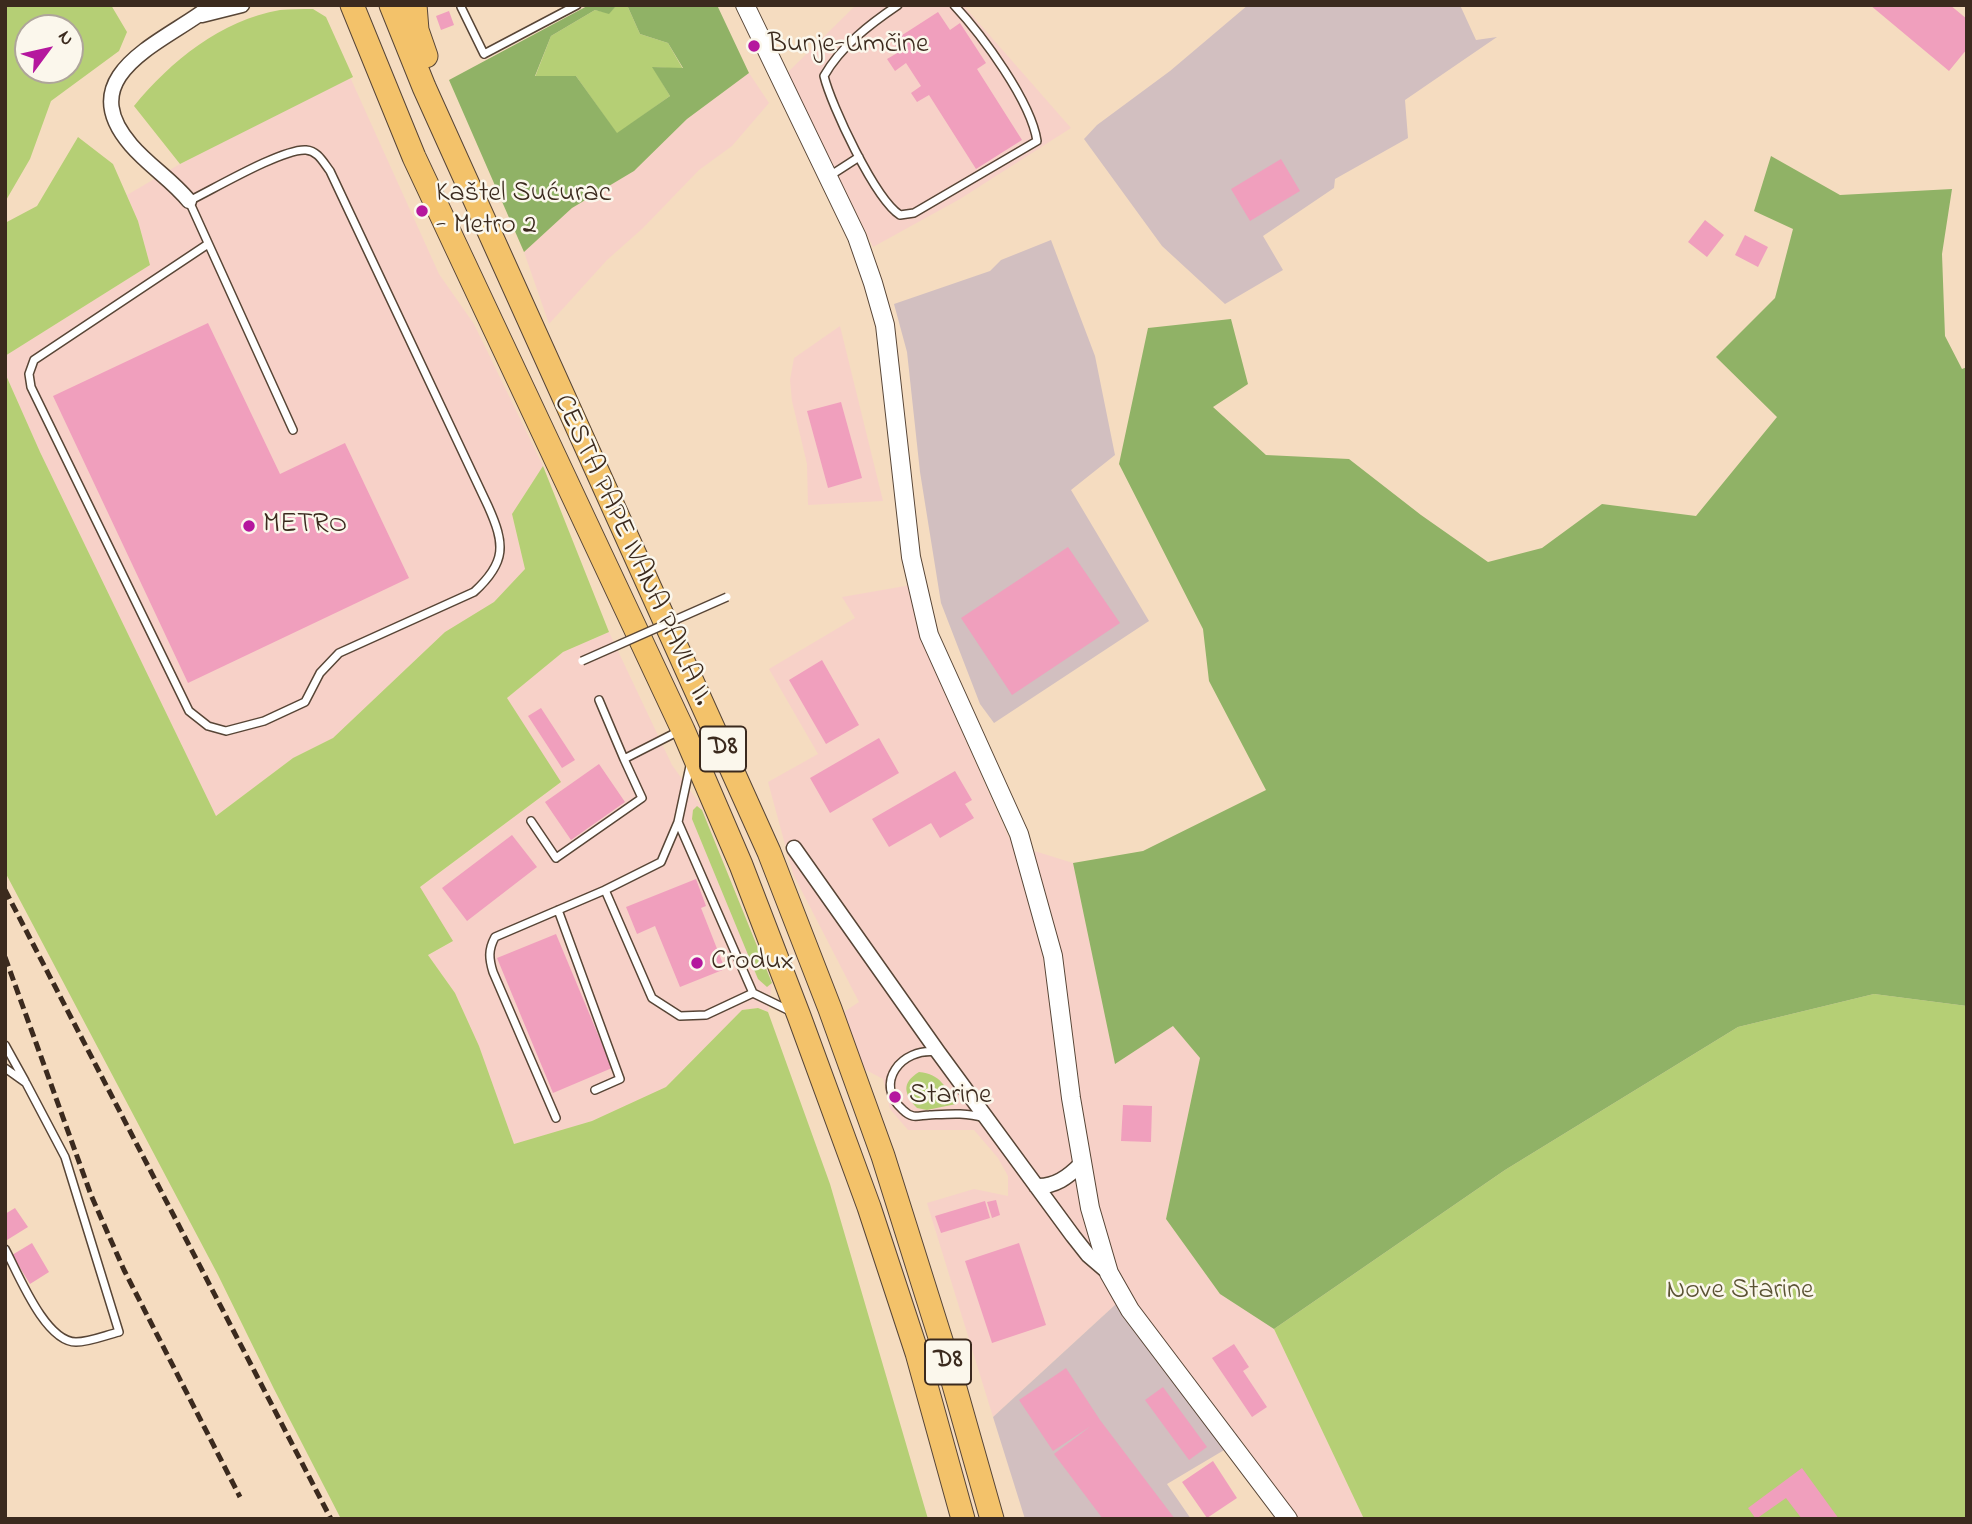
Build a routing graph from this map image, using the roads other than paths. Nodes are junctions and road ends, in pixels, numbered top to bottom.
1 (212, 5) edge
2 (242, 5) edge
3 (352, 5) edge
4 (391, 5) edge
5 (415, 5) edge
6 (577, 5) edge
7 (745, 5) edge
8 (898, 5) edge
9 (954, 5) edge
10 (461, 7) dead end
11 (200, 15) junction
12 (424, 87) junction
13 (859, 157) junction
14 (828, 177) junction
15 (189, 201) junction
16 (208, 244) junction
17 (293, 430) dead end
18 (727, 597) dead end
19 (582, 661) dead end
20 (599, 700) dead end
21 (683, 730) junction
22 (693, 751) junction
23 (624, 759) junction
24 (531, 821) dead end
25 (678, 822) junction
26 (794, 848) dead end
27 (605, 890) junction
28 (558, 910) junction
29 (752, 993) junction
30 (799, 1016) junction
31 (5, 1045) edge
32 (938, 1052) junction
33 (5, 1068) edge
34 (26, 1083) junction
35 (595, 1090) dead end
36 (556, 1118) dead end
37 (987, 1119) junction
38 (1081, 1164) junction
39 (1036, 1186) junction
40 (5, 1249) edge
41 (1109, 1273) junction
42 (963, 1519) edge
43 (992, 1519) edge
44 (1288, 1519) edge

1 - 11 street
2 - 11 street
3 - 21 highway, CESTA PAPE IVANA PAVLA II. / D8
4 - 12 highway, CESTA PAPE IVANA PAVLA II. / D8
5 - 12 highway
6 - 10 lane
7 - 14 street
8 - 13 lane
9 - 13 lane
11 - 15 street
12 - 43 highway, CESTA PAPE IVANA PAVLA II. / D8
13 - 14 lane
14 - 38 street
15 - 16 lane
15 - 16 lane
16 - 17 lane
18 - 19 lane, bridge
20 - 23 lane
21 - 22 highway, CESTA PAPE IVANA PAVLA II. / D8
21 - 23 lane
22 - 25 lane
22 - 30 highway, CESTA PAPE IVANA PAVLA II. / D8
23 - 24 lane
25 - 27 lane
25 - 29 lane
26 - 32 street
27 - 28 lane
27 - 29 lane
28 - 35 lane
28 - 36 lane
29 - 30 lane
30 - 42 highway, CESTA PAPE IVANA PAVLA II. / D8
31 - 34 lane
32 - 37 street
32 - 37 lane
33 - 34 lane
34 - 40 lane
37 - 39 street
38 - 39 street
38 - 41 street
39 - 41 street
41 - 44 street

